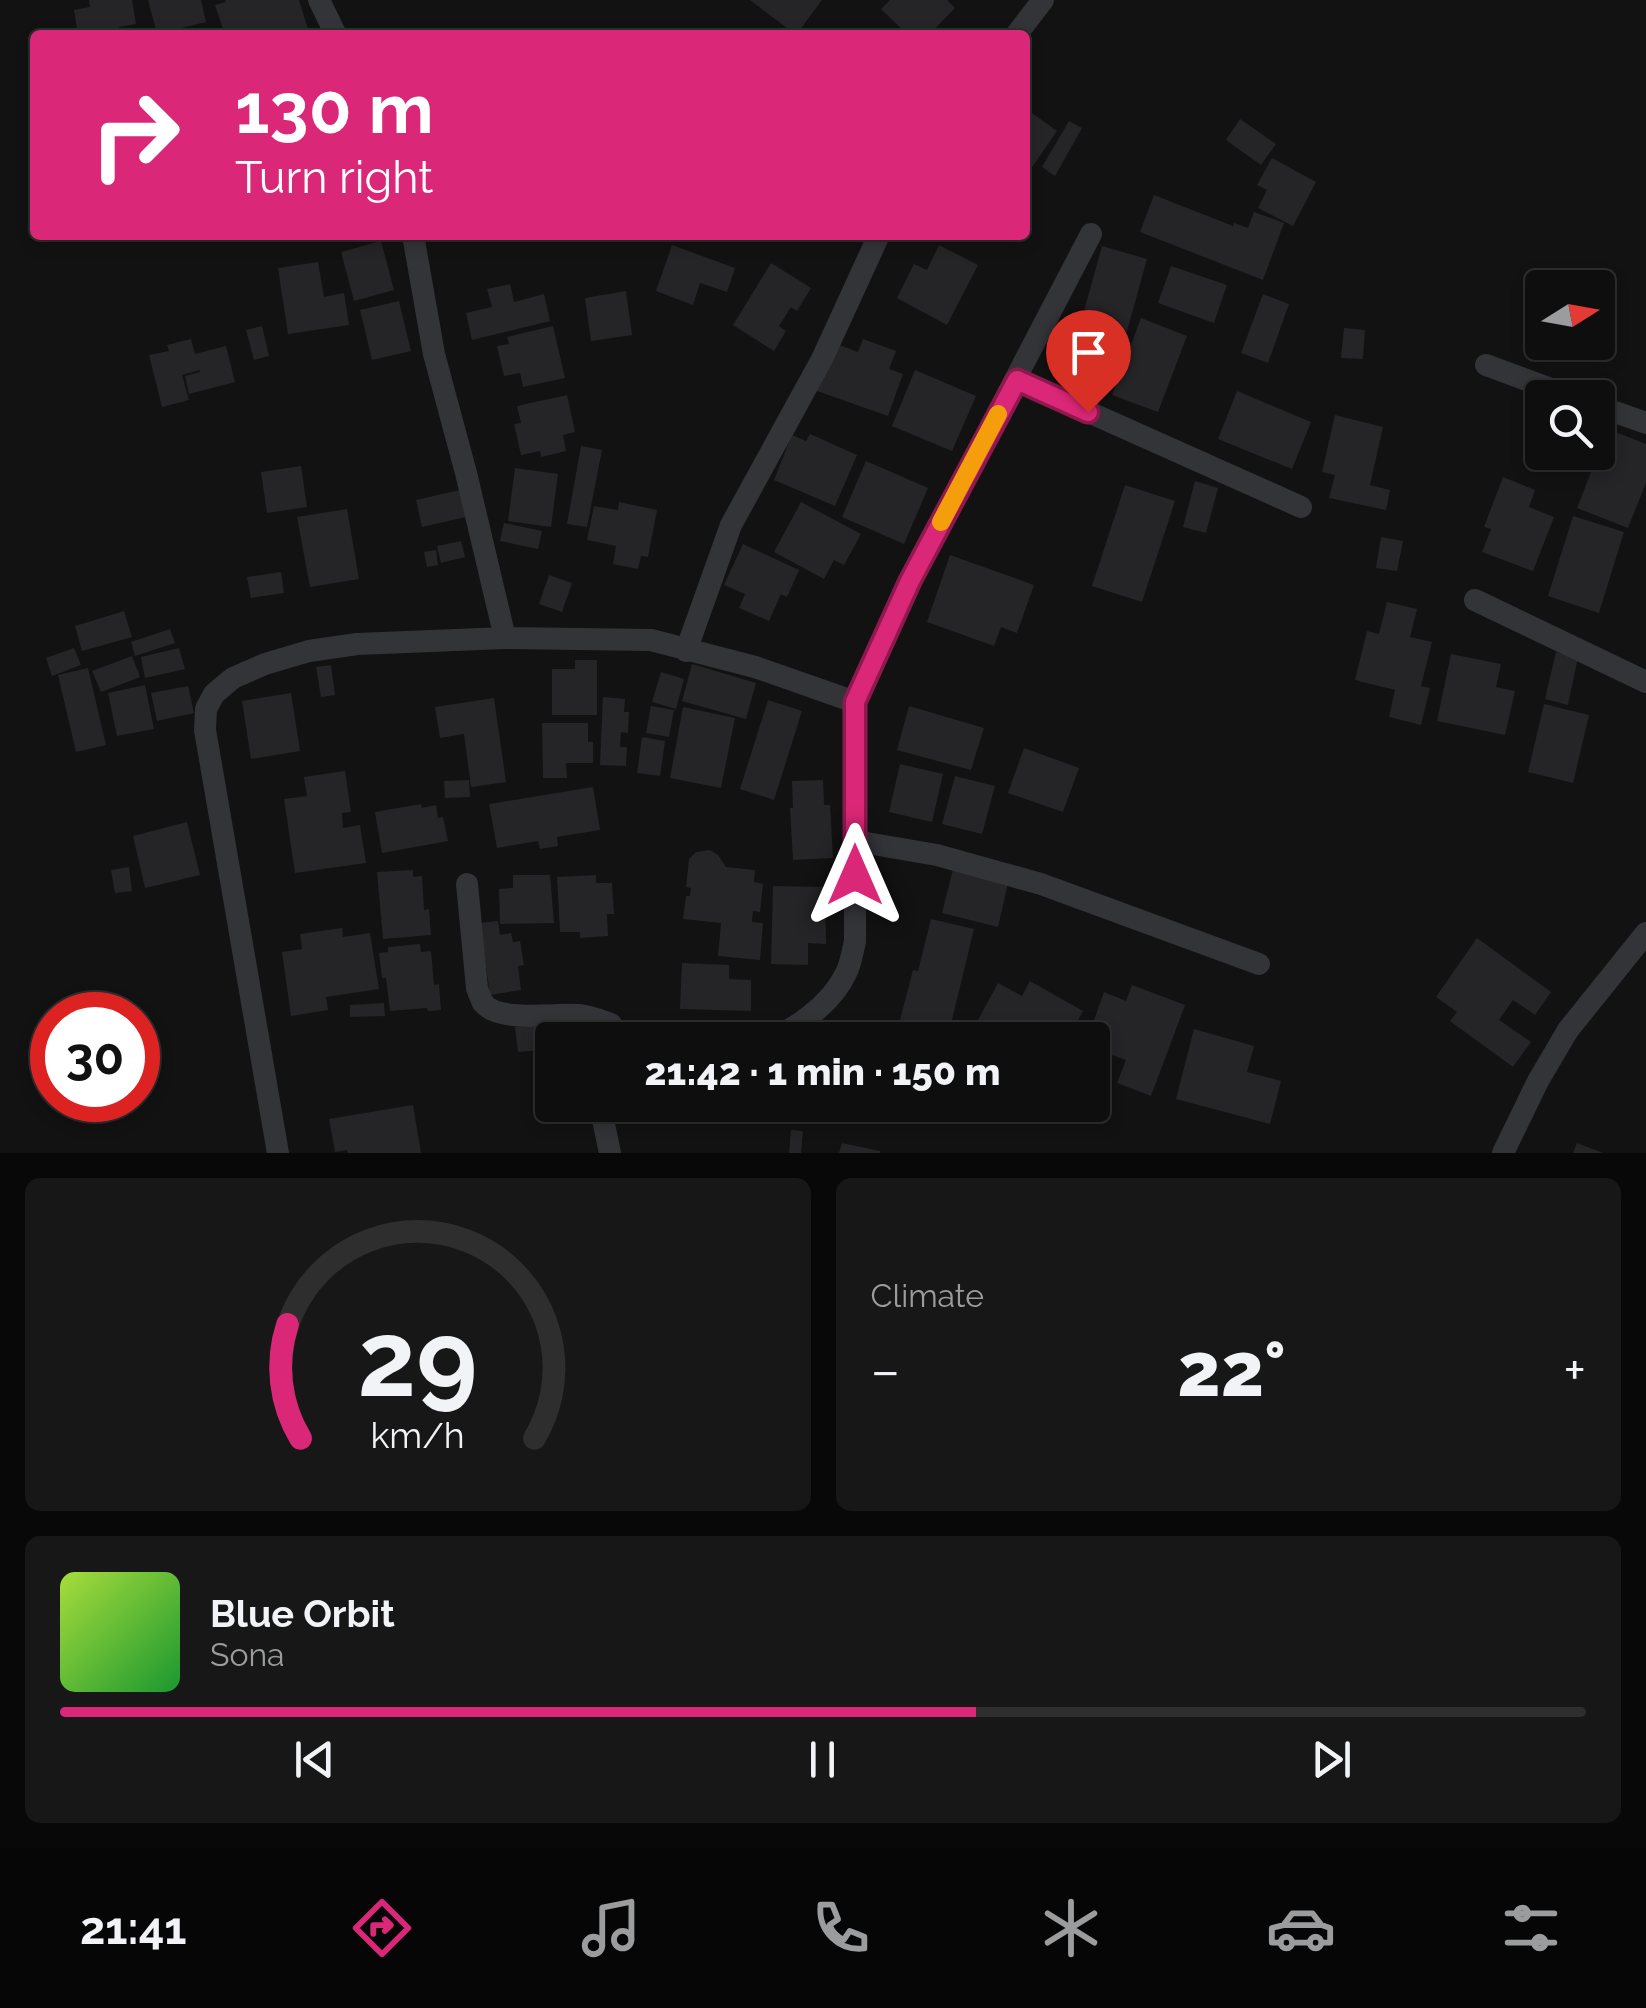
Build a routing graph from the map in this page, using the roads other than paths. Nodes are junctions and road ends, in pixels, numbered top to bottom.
1 (319, 0) edge
2 (1042, 0) edge
3 (334, 30) edge
4 (1020, 30) edge
5 (1091, 234) dead end
6 (414, 240) edge
7 (877, 240) edge
8 (1486, 365) dead end
9 (1017, 380) junction
10 (1526, 380) edge
11 (1615, 412) edge
12 (1646, 423) edge
13 (1301, 507) dead end
14 (1475, 600) dead end
15 (505, 638) junction
16 (686, 650) junction
17 (1646, 682) edge
18 (855, 702) junction
19 (855, 842) junction
20 (467, 884) dead end
21 (1646, 933) edge
22 (1259, 964) dead end
23 (606, 1022) edge
24 (801, 1022) edge
25 (604, 1122) edge
26 (278, 1153) edge
27 (610, 1153) edge
28 (1503, 1153) edge

1 - 3 street
2 - 4 street
5 - 9 street
6 - 15 street
7 - 16 street
8 - 10 street
9 - 13 street
9 - 18 street
11 - 12 street
14 - 17 street
15 - 16 street
15 - 26 street
16 - 18 street
18 - 19 street
19 - 22 street
19 - 24 street
20 - 23 street
21 - 28 street
25 - 27 street

